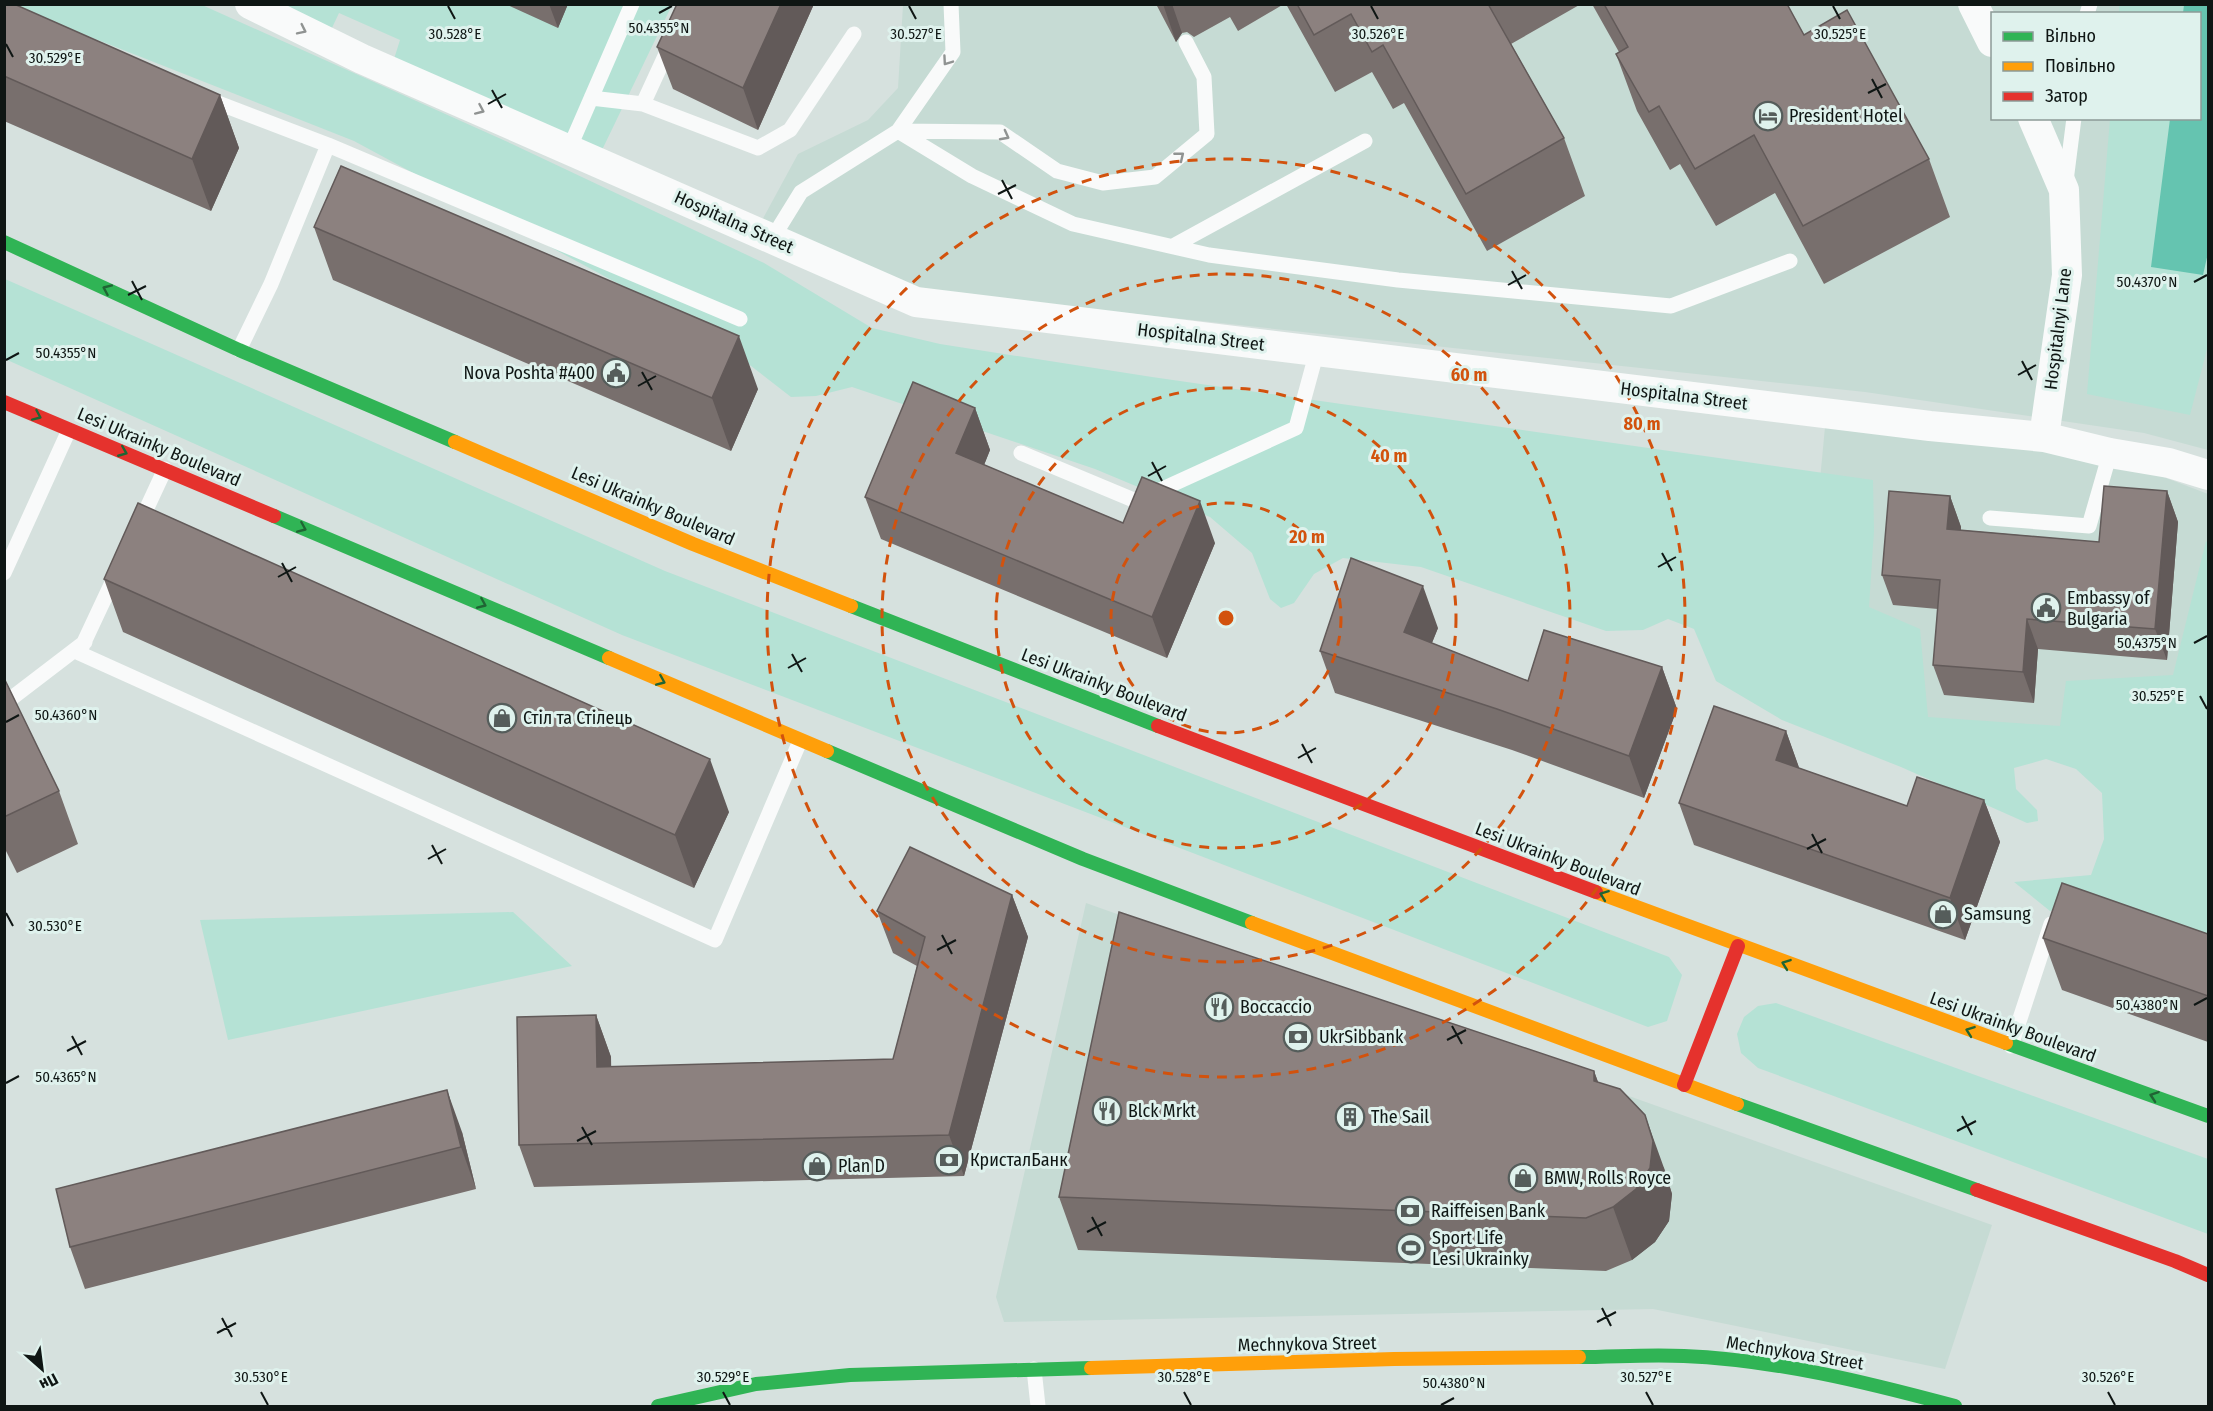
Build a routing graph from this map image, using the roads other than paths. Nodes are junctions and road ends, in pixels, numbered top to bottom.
1 (250, 4) edge
2 (632, 4) edge
3 (689, 4) edge
4 (951, 4) edge
5 (1973, 4) edge
6 (854, 33) dead end
7 (1991, 40) edge
8 (1186, 42) dead end
9 (191, 93) edge
10 (591, 98) junction
11 (642, 104) junction
12 (2033, 120) edge
13 (2074, 120) edge
14 (898, 131) junction
15 (1365, 141) dead end
16 (328, 146) junction
17 (569, 149) junction
18 (2064, 190) junction
19 (772, 239) junction
20 (4, 242) edge
21 (1173, 246) junction
22 (1790, 261) edge
23 (740, 319) dead end
24 (240, 350) junction
25 (1317, 351) junction
26 (4, 402) edge
27 (69, 430) junction
28 (2044, 437) junction
29 (1021, 453) dead end
30 (2110, 453) junction
31 (165, 469) junction
32 (2208, 475) edge
33 (1990, 518) dead end
34 (132, 539) edge
35 (123, 560) edge
36 (4, 573) edge
37 (84, 642) junction
38 (4, 704) edge
39 (800, 741) junction
40 (2054, 917) edge
41 (1738, 946) junction
42 (2011, 1046) junction
43 (1684, 1085) junction
44 (2208, 1116) edge
45 (2208, 1275) edge
46 (1034, 1369) junction
47 (658, 1407) edge
48 (1038, 1407) edge
49 (1955, 1407) edge

1 -> 17 street, Hospitalna Street
2 - 10 lane
3 - 11 lane
4 -> 14 lane
5 - 7 street
6 - 11 lane
14 -> 8 lane
9 - 16 lane
10 - 11 lane
10 - 17 lane
12 - 18 street, Hospitalnyi Lane
13 - 18 lane
14 - 19 lane
14 - 21 lane
15 - 21 lane
16 - 23 lane
16 - 24 lane
17 - 19 street, Hospitalna Street
18 - 28 street, Hospitalnyi Lane
19 - 25 street, Hospitalna Street
24 -> 20 main road, Lesi Ukrainky Boulevard
21 - 22 lane
41 -> 24 main road, Lesi Ukrainky Boulevard
25 - 28 street, Hospitalna Street
25 - 29 lane
26 -> 27 main road, Lesi Ukrainky Boulevard
27 -> 31 main road, Lesi Ukrainky Boulevard
27 - 36 lane
28 - 30 street, Hospitalna Street
30 - 32 street, Hospitalna Street
30 - 33 lane
31 - 34 lane
31 -> 39 main road, Lesi Ukrainky Boulevard
35 - 37 lane
37 - 38 lane
37 - 39 lane
39 - 43 main road, Lesi Ukrainky Boulevard
40 - 42 lane
42 -> 41 main road, Lesi Ukrainky Boulevard
41 - 43 main road
44 -> 42 main road, Lesi Ukrainky Boulevard
43 - 45 main road, Lesi Ukrainky Boulevard
46 - 47 main road, Mechnykova Street
46 - 48 lane
46 - 49 main road, Mechnykova Street

